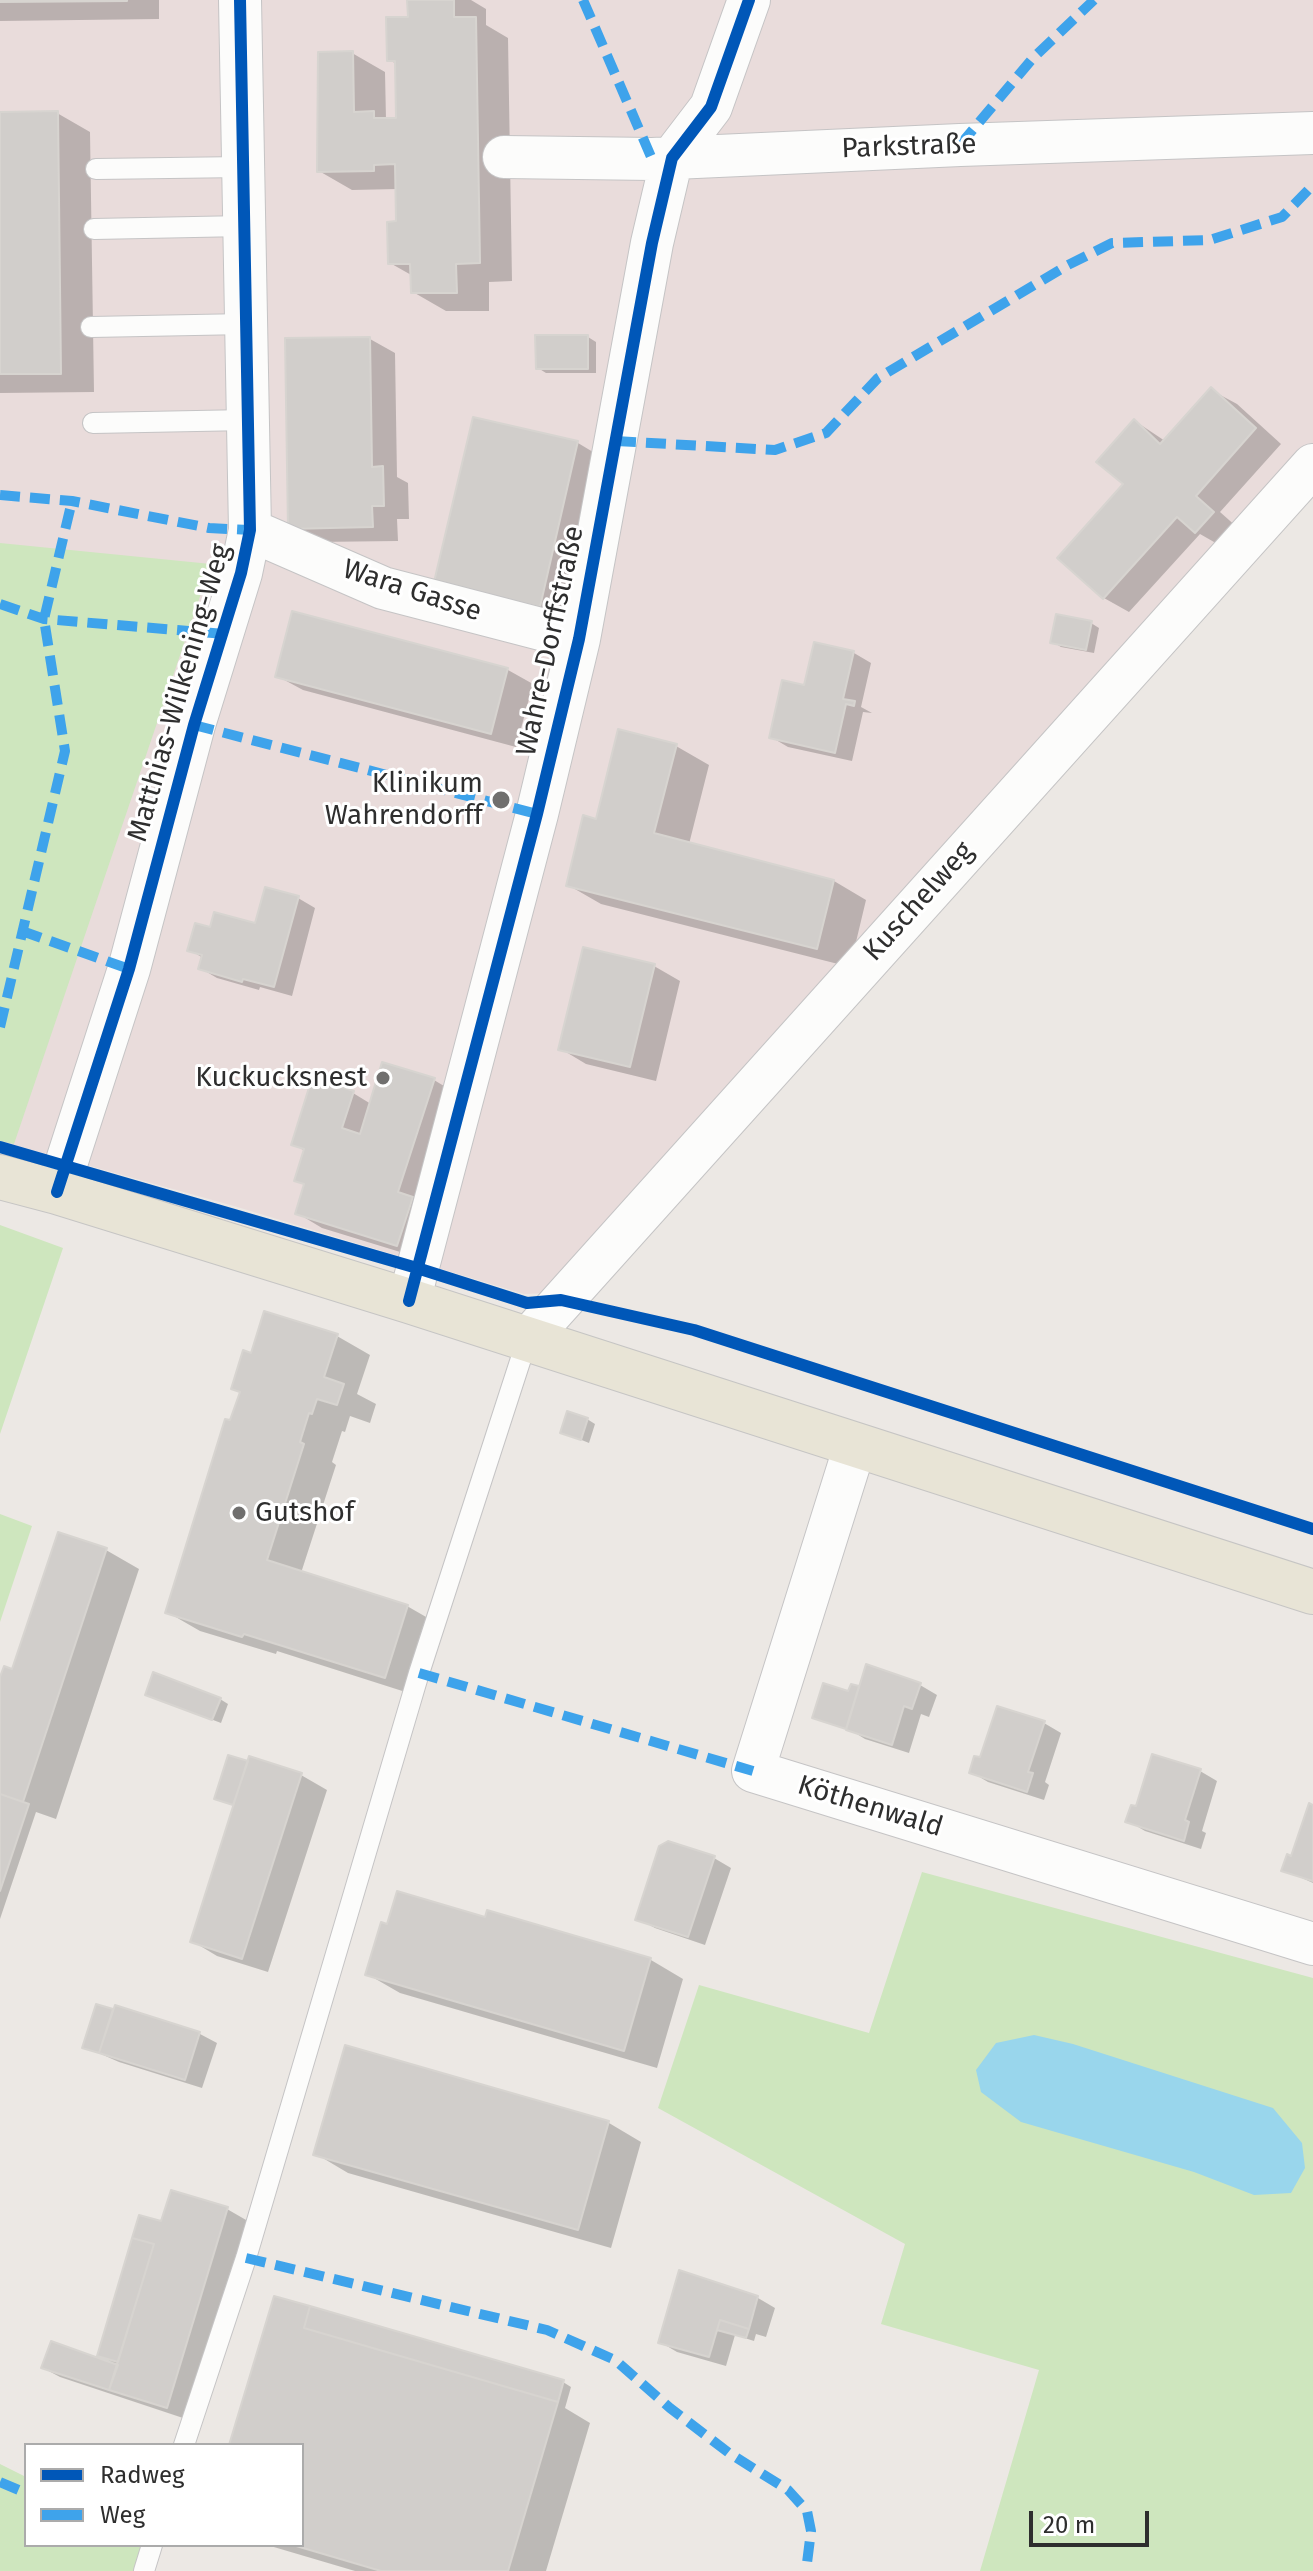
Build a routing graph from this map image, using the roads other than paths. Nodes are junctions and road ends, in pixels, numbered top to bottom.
1 (240, 0) edge
2 (749, 0) edge
3 (1313, 133) edge
4 (504, 157) dead end
5 (672, 158) junction
6 (243, 167) junction
7 (96, 169) dead end
8 (244, 226) junction
9 (94, 229) dead end
10 (246, 324) junction
11 (91, 327) dead end
12 (248, 420) junction
13 (93, 423) dead end
14 (1313, 465) edge
15 (250, 530) junction
16 (579, 639) junction
17 (0, 1177) edge
18 (57, 1192) junction
19 (409, 1301) junction
20 (527, 1340) junction
21 (855, 1446) junction
22 (1313, 1592) edge
23 (1313, 1944) edge
24 (185, 2443) edge
25 (151, 2547) edge
26 (144, 2571) edge

1 - 6 street, Matthias-Wilkening-Weg
2 - 5 street, Wahre-Dorffstraße
3 - 5 street, Parkstraße
4 - 5 street, Parkstraße
5 - 16 street, Wahre-Dorffstraße
6 - 7 lane
6 - 8 street, Matthias-Wilkening-Weg
8 - 9 lane
8 - 10 street, Matthias-Wilkening-Weg
10 - 11 lane
10 - 12 street, Matthias-Wilkening-Weg
12 - 13 lane
12 - 15 street, Matthias-Wilkening-Weg
14 - 20 street, Kuschelweg
15 - 16 street, Wara Gasse
15 - 18 street, Matthias-Wilkening-Weg
16 - 19 street, Wahre-Dorffstraße
17 - 18 main road
18 - 19 main road
19 - 20 main road
20 - 21 main road
20 - 24 lane
21 - 22 main road
21 - 23 street, Köthenwald
25 - 26 lane

